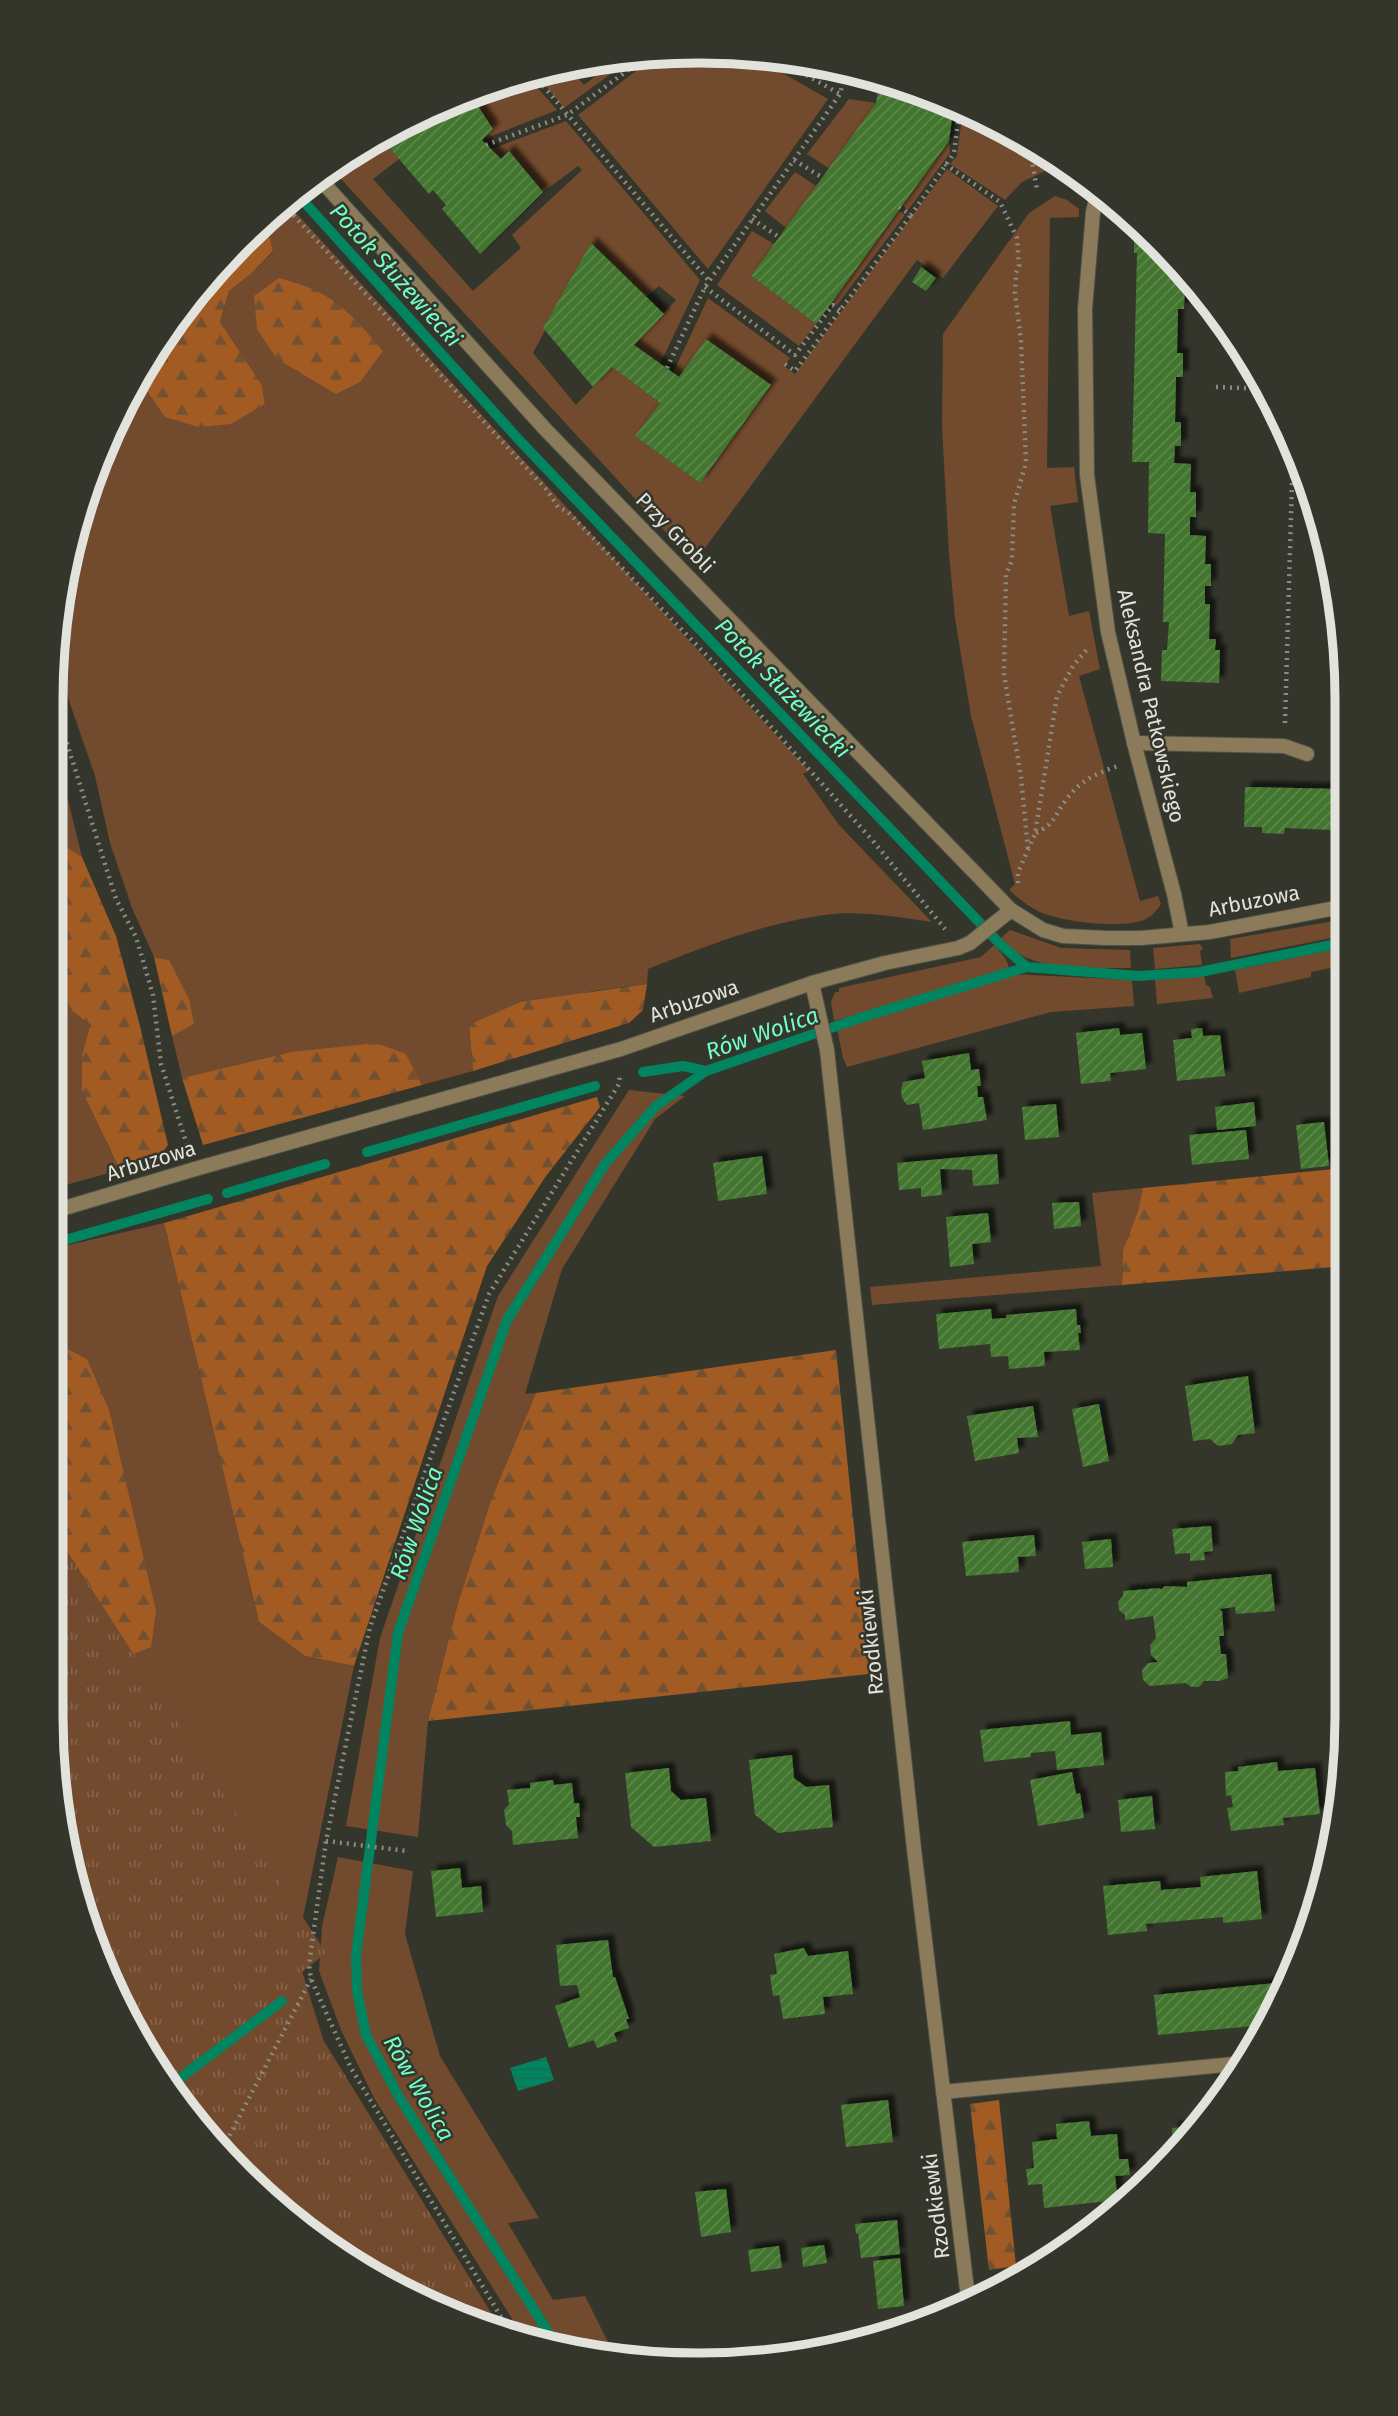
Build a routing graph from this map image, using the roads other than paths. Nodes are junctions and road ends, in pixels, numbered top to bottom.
1 (325, 185) edge
2 (1095, 202) edge
3 (1134, 743) junction
4 (1307, 754) dead end
5 (1335, 908) edge
6 (1007, 914) junction
7 (1182, 934) junction
8 (812, 983) junction
9 (63, 1208) edge
10 (1232, 2064) edge
11 (943, 2092) junction
12 (967, 2293) edge

1 - 6 street, Przy Grobli
2 - 3 street, Aleksandra Patkowskiego
3 - 4 street
3 - 7 street, Aleksandra Patkowskiego
5 - 7 street, Arbuzowa
6 - 7 street, Arbuzowa
6 - 8 street, Arbuzowa
8 - 9 street, Arbuzowa
8 - 11 street, Rzodkiewki
10 - 11 street
11 - 12 street, Rzodkiewki

